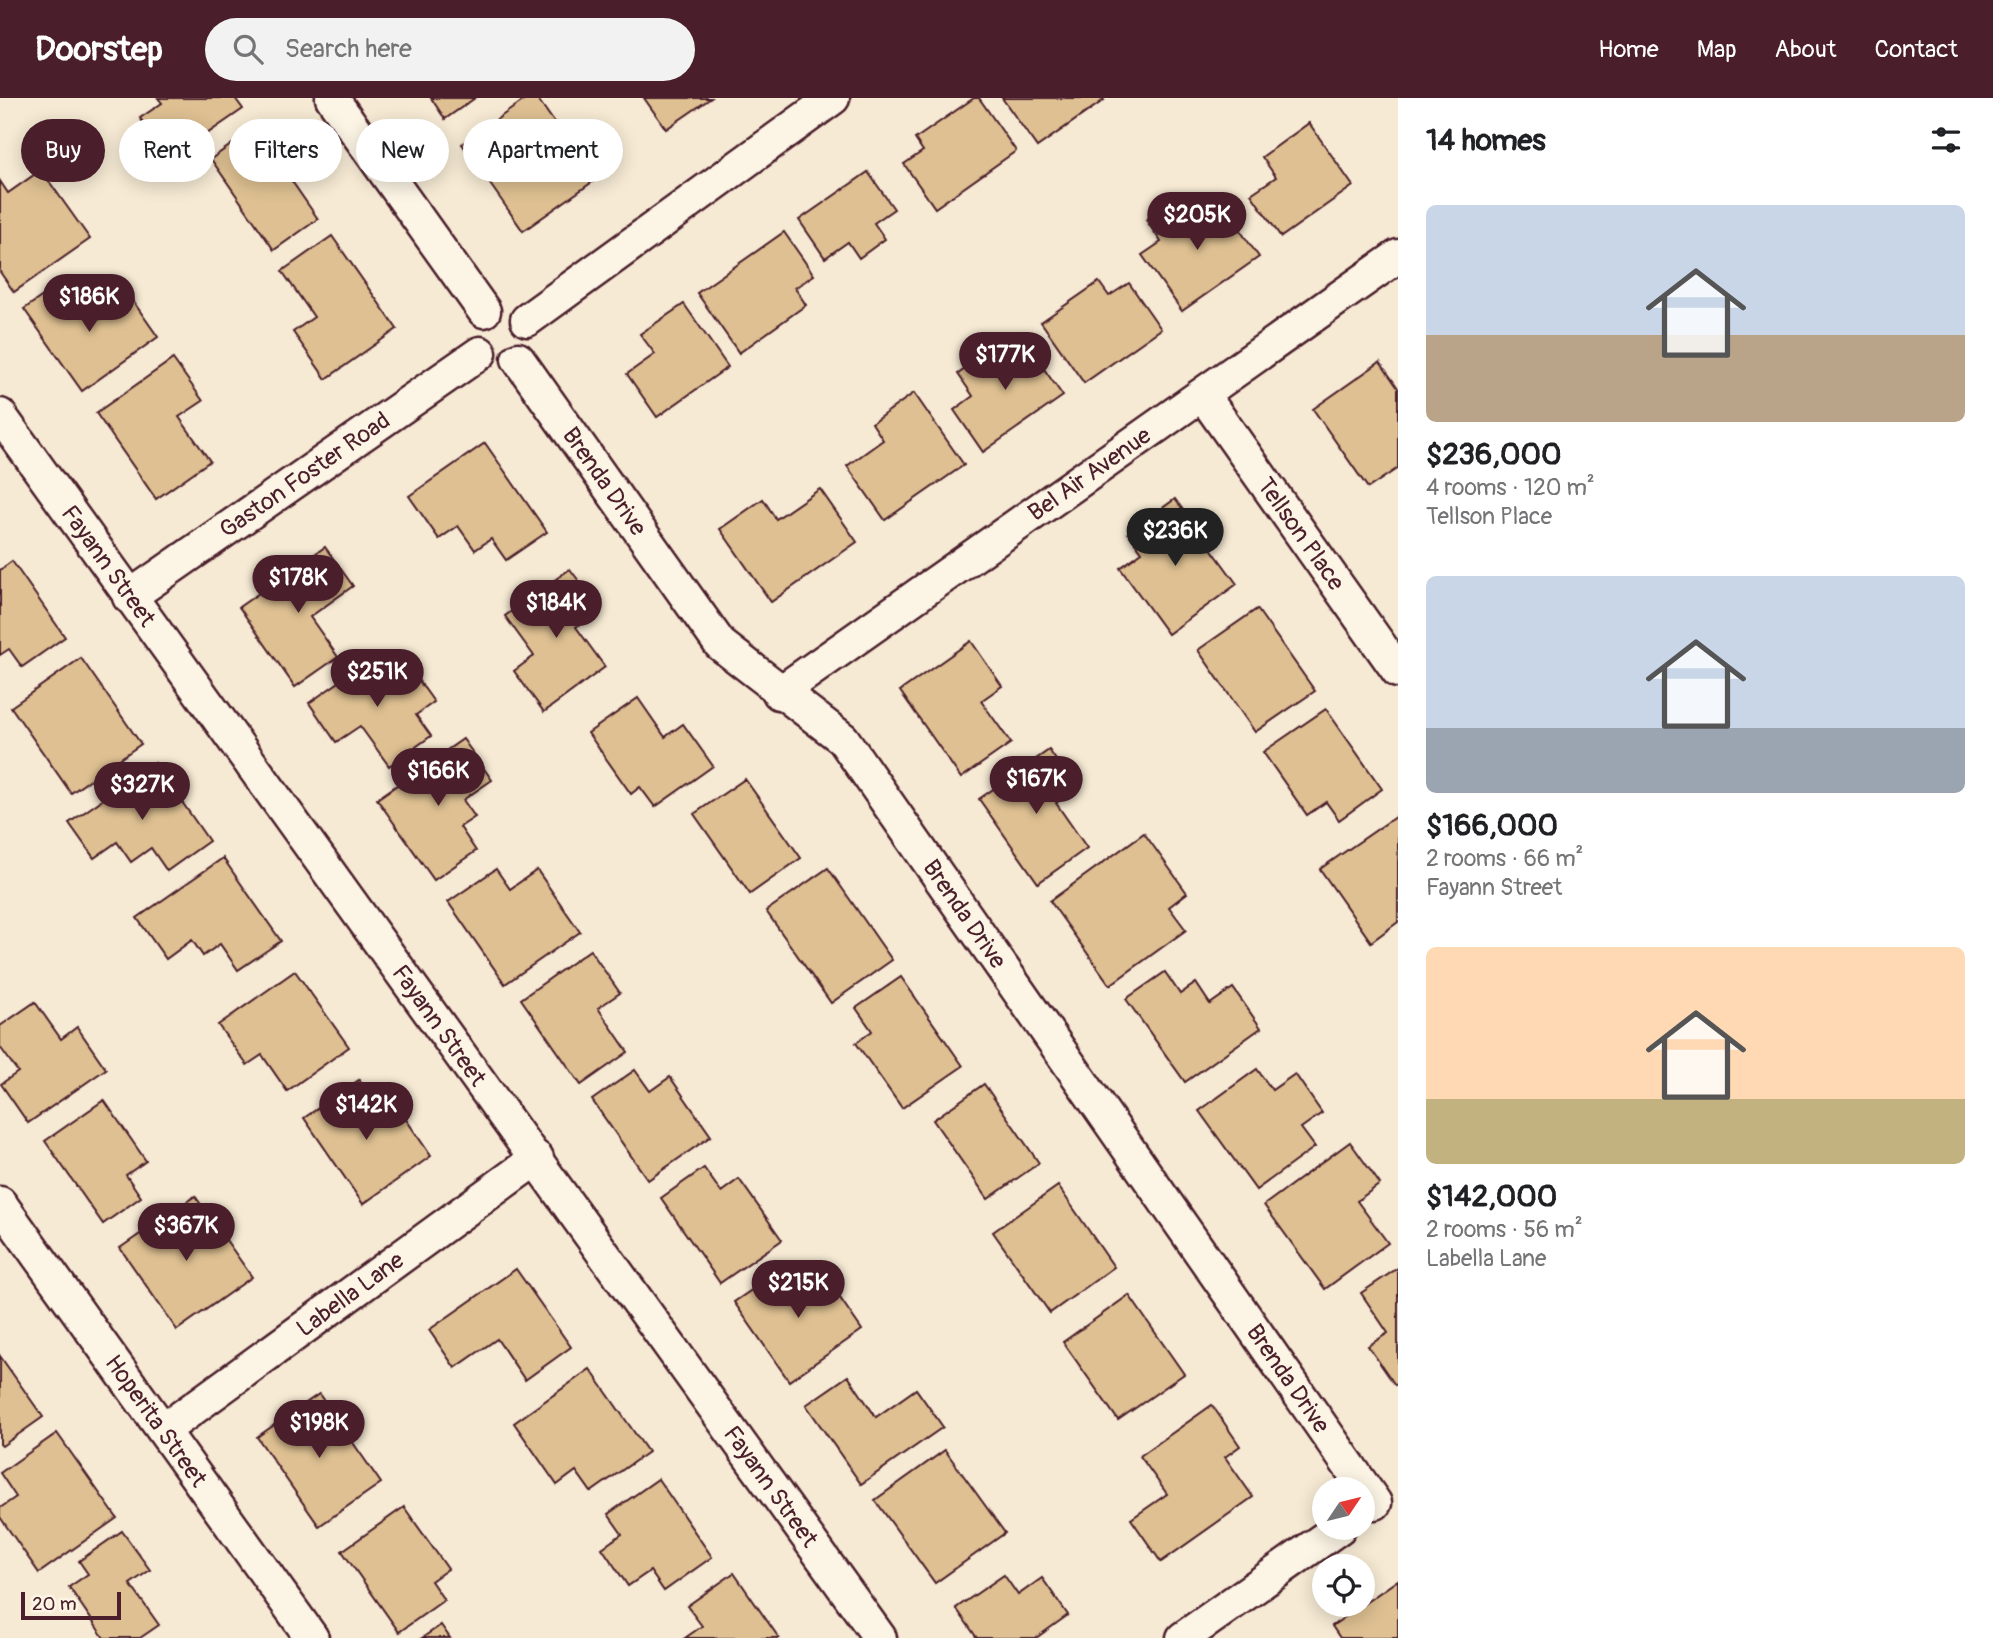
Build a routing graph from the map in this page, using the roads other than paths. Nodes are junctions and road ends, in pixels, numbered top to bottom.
1 (332, 98) edge
2 (833, 98) edge
3 (1398, 256) edge
4 (484, 312) junction
5 (527, 320) junction
6 (480, 353) junction
7 (518, 359) junction
8 (1203, 395) junction
9 (0, 415) edge
10 (129, 597) junction
11 (1398, 671) edge
12 (779, 693) junction
13 (537, 1158) junction
14 (0, 1203) edge
15 (165, 1429) junction
16 (1379, 1500) edge
17 (1322, 1540) edge
18 (312, 1638) edge
19 (880, 1638) edge
20 (1184, 1638) edge

1 - 4 street
2 - 5 street
3 - 8 street, Bel Air Avenue
4 - 5 street
4 - 6 street
5 - 7 street
6 - 7 street
6 - 10 street, Gaston Foster Road
7 - 12 street, Brenda Drive
8 - 11 street, Tellson Place
8 - 12 street, Bel Air Avenue
9 - 10 street, Fayann Street
10 - 13 street, Fayann Street
12 - 16 street, Brenda Drive
13 - 15 street, Labella Lane
13 - 19 street, Fayann Street
14 - 15 street, Hoperita Street
15 - 18 street, Hoperita Street
17 - 20 street

